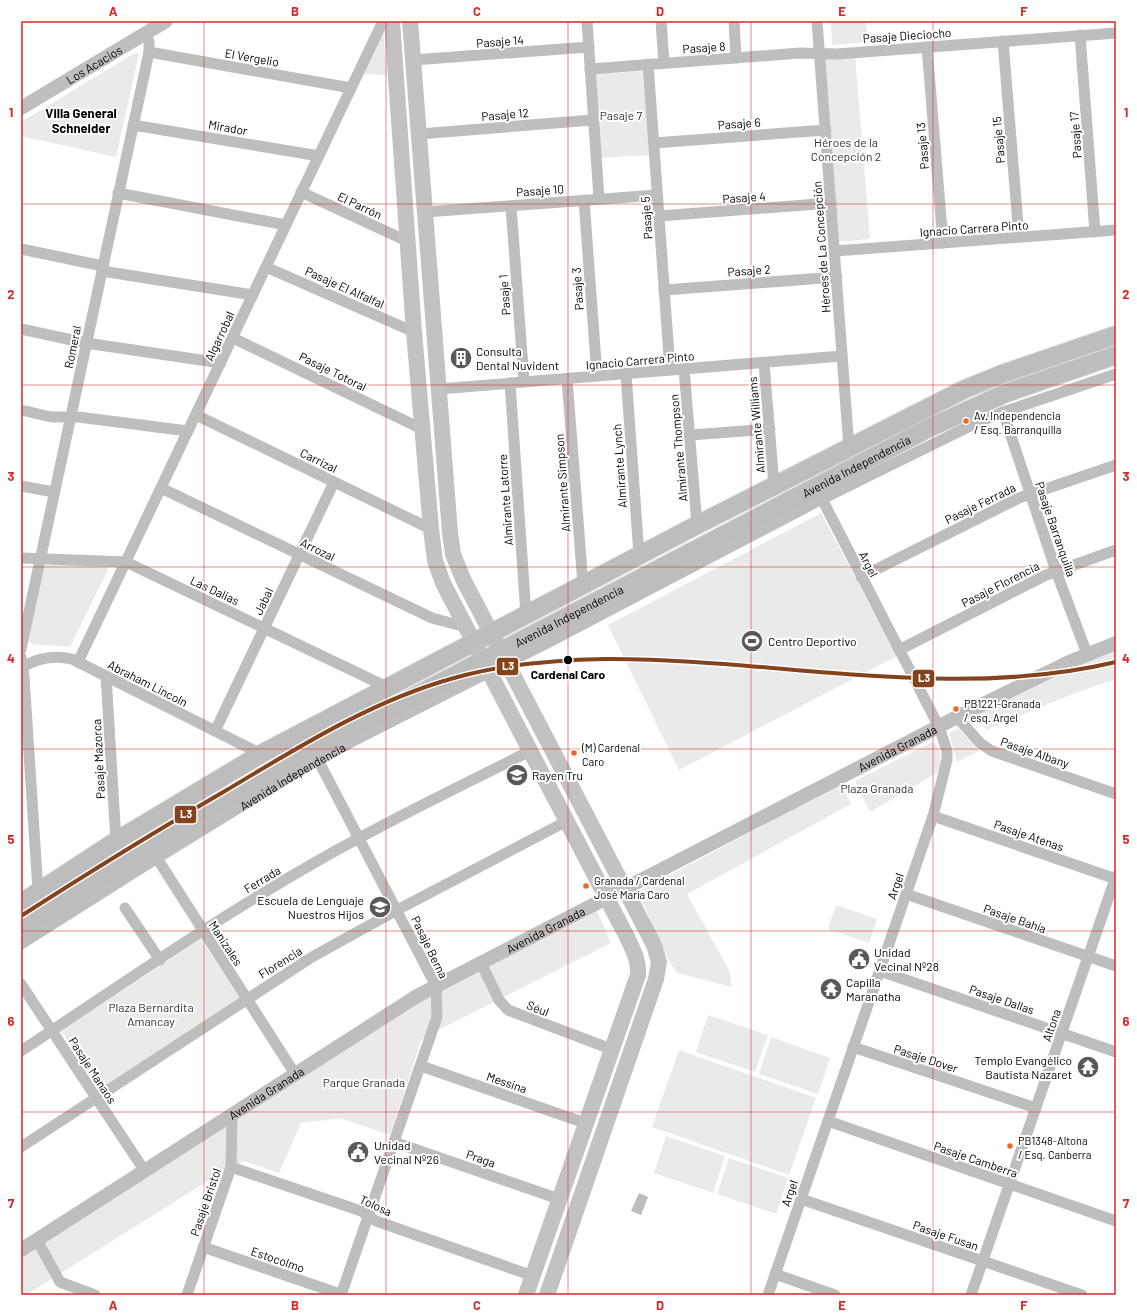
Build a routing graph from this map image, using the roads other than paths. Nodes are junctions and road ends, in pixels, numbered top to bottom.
1 (383, 21) edge
2 (392, 21) edge
3 (410, 21) edge
4 (587, 21) edge
5 (661, 21) edge
6 (734, 21) edge
7 (818, 21) edge
8 (163, 22) edge
9 (146, 33) junction
10 (1116, 33) edge
11 (1080, 35) junction
12 (1004, 41) junction
13 (589, 47) junction
14 (927, 47) junction
15 (149, 52) junction
16 (820, 53) junction
17 (736, 58) junction
18 (413, 60) junction
19 (664, 63) junction
20 (648, 64) junction
21 (590, 69) junction
22 (351, 88) junction
23 (21, 108) edge
24 (593, 120) junction
25 (133, 125) junction
26 (826, 130) junction
27 (419, 134) junction
28 (654, 142) junction
29 (319, 156) junction
30 (302, 192) junction
31 (118, 193) junction
32 (657, 195) junction
33 (599, 199) junction
34 (584, 200) junction
35 (831, 203) junction
36 (511, 206) junction
37 (425, 212) junction
38 (659, 216) junction
39 (286, 225) junction
40 (1116, 230) edge
41 (1095, 232) junction
42 (1019, 237) junction
43 (409, 242) junction
44 (943, 243) junction
45 (21, 249) edge
46 (835, 251) junction
47 (266, 267) junction
48 (102, 268) junction
49 (837, 277) junction
50 (664, 290) junction
51 (253, 295) junction
52 (21, 329) edge
53 (414, 332) junction
54 (1116, 335) edge
55 (233, 338) junction
56 (86, 343) junction
57 (1116, 355) edge
58 (842, 356) junction
59 (221, 363) junction
60 (764, 363) junction
61 (684, 369) junction
62 (670, 370) junction
63 (626, 374) junction
64 (1116, 374) edge
65 (597, 376) junction
66 (567, 379) junction
67 (524, 382) junction
68 (510, 383) junction
69 (439, 389) junction
70 (21, 410) edge
71 (1003, 412) junction
72 (196, 415) junction
73 (70, 418) junction
74 (422, 429) junction
75 (770, 429) junction
76 (188, 431) junction
77 (690, 435) junction
78 (850, 448) junction
79 (1116, 465) edge
80 (334, 482) junction
81 (21, 486) edge
82 (774, 486) junction
83 (161, 488) junction
84 (54, 492) junction
85 (1030, 494) junction
86 (822, 499) junction
87 (697, 525) junction
88 (431, 529) junction
89 (1116, 550) edge
90 (299, 555) junction
91 (639, 555) junction
92 (21, 558) edge
93 (40, 559) junction
94 (126, 562) junction
95 (1056, 571) junction
96 (861, 577) junction
97 (583, 585) junction
98 (526, 615) junction
99 (264, 628) junction
100 (22, 632) edge
101 (491, 633) junction
102 (470, 635) junction
103 (1116, 643) edge
104 (21, 649) edge
105 (899, 650) junction
106 (1087, 654) junction
107 (503, 656) junction
108 (78, 662) junction
109 (21, 664) edge
110 (486, 666) junction
111 (106, 676) junction
112 (387, 687) junction
113 (957, 717) junction
114 (939, 727) junction
115 (215, 731) junction
116 (530, 751) junction
117 (260, 754) junction
118 (557, 757) junction
119 (318, 760) junction
120 (539, 767) junction
121 (1116, 794) edge
122 (934, 816) junction
123 (567, 822) junction
124 (359, 838) junction
125 (116, 841) junction
126 (153, 852) junction
127 (1116, 878) edge
128 (626, 888) junction
129 (38, 891) junction
130 (906, 894) junction
131 (606, 897) junction
132 (21, 902) edge
133 (125, 908) dead end
134 (397, 910) junction
135 (21, 928) edge
136 (203, 931) junction
137 (21, 944) edge
138 (1088, 957) junction
139 (160, 960) junction
140 (481, 963) junction
141 (1116, 966) edge
142 (880, 971) junction
143 (21, 984) edge
144 (436, 986) junction
145 (247, 999) junction
146 (52, 1031) junction
147 (1062, 1033) junction
148 (854, 1047) junction
149 (611, 1049) junction
150 (21, 1051) edge
151 (1116, 1052) edge
152 (421, 1066) junction
153 (295, 1074) junction
154 (96, 1098) junction
155 (1036, 1108) junction
156 (232, 1115) junction
157 (828, 1121) junction
158 (585, 1123) junction
159 (394, 1142) junction
160 (21, 1147) edge
161 (231, 1167) junction
162 (144, 1170) junction
163 (1009, 1184) junction
164 (559, 1199) junction
165 (801, 1199) junction
166 (369, 1216) junction
167 (1116, 1221) edge
168 (36, 1240) junction
169 (203, 1247) junction
170 (21, 1250) edge
171 (982, 1261) junction
172 (775, 1274) junction
173 (533, 1276) junction
174 (95, 1295) edge
175 (186, 1295) edge
176 (342, 1295) edge
177 (526, 1295) edge
178 (547, 1295) edge
179 (768, 1295) edge
180 (835, 1295) edge
181 (970, 1295) edge
182 (1082, 1295) edge

1 - 22 street, Algarrobal
2 - 43 main road
3 - 18 main road
4 - 13 street
5 - 19 street
6 - 17 street
7 - 16 street, Héroes de La Concepción
8 - 9 street, Los Acacios
9 - 15 street
9 - 23 street, Los Acacios
10 - 11 street, Pasaje Dieciocho
11 - 12 street, Pasaje Dieciocho
11 - 41 street, Pasaje 17
12 - 14 street, Pasaje Dieciocho
12 - 42 street, Pasaje 15
13 - 18 street, Pasaje 14
13 - 21 street
14 - 16 street, Pasaje Dieciocho
14 - 44 street, Pasaje 13
15 - 22 street, El Vergelio
15 - 25 street, Romeral
16 - 17 street, Pasaje 8
16 - 26 street, Héroes de La Concepción
17 - 19 street, Pasaje 8
18 - 27 main road
19 - 20 street, Pasaje 8
20 - 21 street, Pasaje 8
20 - 28 street, Pasaje 5
21 - 24 street
22 - 29 street, Algarrobal
24 - 27 street, Pasaje 12
24 - 33 street
25 - 29 street, Mirador
25 - 31 street, Romeral
26 - 28 street, Pasaje 6
26 - 35 street, Héroes de La Concepción
27 - 37 main road
28 - 32 street, Pasaje 5
29 - 30 street, Algarrobal
30 - 39 street, Algarrobal
30 - 43 street, El Parrón
31 - 39 street
31 - 48 street, Romeral
32 - 33 street, Pasaje 10
32 - 38 street, Pasaje 5
33 - 34 street, Pasaje 10
34 - 36 street, Pasaje 10
34 - 65 street, Pasaje 3
35 - 38 street, Pasaje 4
35 - 46 street, Héroes de La Concepción
36 - 37 street, Pasaje 10
36 - 67 street, Pasaje 1
37 - 69 main road
38 - 50 street, Pasaje 5
39 - 47 street, Algarrobal
40 - 41 street, Ignacio Carrera Pinto
41 - 42 street, Ignacio Carrera Pinto
42 - 44 street, Ignacio Carrera Pinto
43 - 53 main road
44 - 46 street, Ignacio Carrera Pinto
45 - 48 street
46 - 49 street, Héroes de La Concepción
47 - 51 street, Algarrobal
47 - 53 street, Pasaje El Alfalfal
48 - 51 street
48 - 56 street, Romeral
49 - 50 street, Pasaje 2
49 - 58 street, Héroes de La Concepción
50 - 62 street, Pasaje 5
51 - 55 street, Algarrobal
52 - 56 street
53 - 74 main road
54 - 78 main road, Avenida Independencia
55 - 59 street, Algarrobal
55 - 74 street, Pasaje Totoral
56 - 59 street
56 - 73 street, Romeral
57 - 107 main road, Avenida Independencia
58 - 60 street, Ignacio Carrera Pinto
58 - 78 street, Héroes de La Concepción
59 - 72 street, Algarrobal
60 - 61 street, Ignacio Carrera Pinto
60 - 75 street, Almirante Williams
61 - 62 street, Ignacio Carrera Pinto
61 - 77 street, Almirante Thompson
62 - 63 street, Ignacio Carrera Pinto
63 - 65 street, Ignacio Carrera Pinto
63 - 91 street, Almirante Lynch
64 - 71 street, Avenida Independencia
65 - 66 street, Ignacio Carrera Pinto
66 - 67 street, Ignacio Carrera Pinto
66 - 97 street, Almirante Simpson
67 - 68 street, Ignacio Carrera Pinto
68 - 69 street, Ignacio Carrera Pinto
68 - 98 street, Almirante Latorre
69 - 101 main road
70 - 73 street
71 - 85 street, Pasaje Barranquilla
71 - 86 street, Avenida Independencia
72 - 76 street, Algarrobal
72 - 80 street, Carrizal
73 - 76 street
73 - 84 street, Romeral
74 - 88 main road
75 - 77 street
75 - 82 street, Almirante Williams
76 - 83 street, Algarrobal
77 - 87 street, Almirante Thompson
78 - 82 main road, Avenida Independencia
79 - 85 street, Pasaje Ferrada
80 - 88 street, Carrizal
80 - 90 street, Jabal
81 - 84 street
82 - 87 main road, Avenida Independencia
83 - 90 street, Arrozal
83 - 94 street, Algarrobal
84 - 93 street, Romeral
85 - 95 street, Pasaje Barranquilla
85 - 96 street, Pasaje Ferrada
86 - 96 street, Argel
86 - 107 street, Avenida Independencia
87 - 91 main road, Avenida Independencia
88 - 102 main road
89 - 95 street, Pasaje Florencia
90 - 99 street, Jabal
90 - 102 street, Arrozal
91 - 97 main road, Avenida Independencia
92 - 93 street, Las Dalias
93 - 94 street, Las Dalias
93 - 100 street, Romeral
94 - 99 street, Las Dalias
94 - 108 street, Algarrobal
95 - 105 street, Pasaje Florencia
95 - 106 street, Pasaje Barranquilla
96 - 105 street, Argel
97 - 98 main road, Avenida Independencia
98 - 101 main road, Avenida Independencia
99 - 112 street, Las Dalias
99 - 115 street, Jabal
100 - 104 street, Romeral
101 - 102 main road, Avenida Independencia
101 - 107 main road
102 - 110 main road
102 - 112 main road, Avenida Independencia
103 - 106 street, Avenida Granada
105 - 114 street, Argel
106 - 113 street, Avenida Granada
107 - 110 main road, Avenida Independencia
107 - 118 main road
108 - 109 street, Abraham Lincoln
108 - 111 street, Abraham Lincoln
109 - 129 street
110 - 116 main road
110 - 119 street, Avenida Independencia
110 - 126 main road, Avenida Independencia
111 - 115 street, Abraham Lincoln
111 - 125 street, Pasaje Mazorca
112 - 117 main road, Avenida Independencia
113 - 114 street, Avenida Granada
113 - 121 street, Pasaje Albany
114 - 122 street, Argel
114 - 128 street, Avenida Granada
115 - 117 street, Abraham Lincoln
116 - 120 main road
116 - 124 street, Ferrada
117 - 125 main road, Avenida Independencia
118 - 120 main road
118 - 128 main road
119 - 124 street, Pasaje Berna
119 - 126 street, Avenida Independencia
120 - 123 main road
122 - 127 street, Pasaje Atenas
122 - 130 street, Argel
123 - 131 main road
123 - 134 street, Florencia
124 - 134 street, Pasaje Berna
124 - 136 street, Ferrada
125 - 129 main road, Avenida Independencia
126 - 135 main road, Avenida Independencia
126 - 136 street, Manizales
126 - 137 street, Avenida Independencia
127 - 138 street, Altona
128 - 131 street, Avenida Granada
128 - 178 main road
129 - 132 main road, Avenida Independencia
130 - 138 street, Pasaje Bahía
130 - 142 street, Argel
131 - 140 street, Avenida Granada
131 - 149 main road
133 - 139 street
134 - 144 street, Pasaje Berna
134 - 145 street, Florencia
136 - 139 street, Ferrada
136 - 145 street, Manizales
138 - 141 street, Pasaje Bahía
138 - 147 street, Altona
139 - 146 street, Ferrada
140 - 144 street, Avenida Granada
140 - 149 street, Séul
142 - 147 street, Pasaje Dallas
142 - 148 street, Argel
143 - 146 street, Pasaje Manaos
144 - 152 street, Pasaje Berna
144 - 153 street, Avenida Granada
145 - 153 street, Manizales
145 - 154 street, Florencia
146 - 150 street, Ferrada
146 - 154 street, Pasaje Manaos
147 - 151 street, Pasaje Dallas
147 - 155 street, Altona
148 - 155 street, Pasaje Dover
148 - 157 street, Argel
149 - 158 main road
152 - 158 street, Messina
152 - 159 street, Pasaje Berna
153 - 156 street, Avenida Granada
154 - 160 street, Florencia
154 - 162 street, Pasaje Manaos
155 - 163 street, Altona
156 - 161 street, Pasaje Bristol
156 - 162 street, Avenida Granada
157 - 163 street, Pasaje Camberra
157 - 165 street, Argel
158 - 164 main road
159 - 164 street, Praga
159 - 166 street, Pasaje Berna
161 - 166 street, Tolosa
161 - 169 street, Pasaje Bristol
162 - 168 street, Avenida Granada
163 - 167 street, Pasaje Camberra
163 - 171 street, Altona
164 - 173 main road
165 - 171 street, Pasaje Fusan
165 - 172 street, Argel
166 - 173 street, Tolosa
166 - 176 street, Pasaje Berna
168 - 170 street, Avenida Granada
168 - 174 street
169 - 175 street, Pasaje Bristol
169 - 176 street, Estocolmo
171 - 181 street, Altona
171 - 182 street, Pasaje Fusan
172 - 179 street, Argel
172 - 180 street
173 - 177 main road

